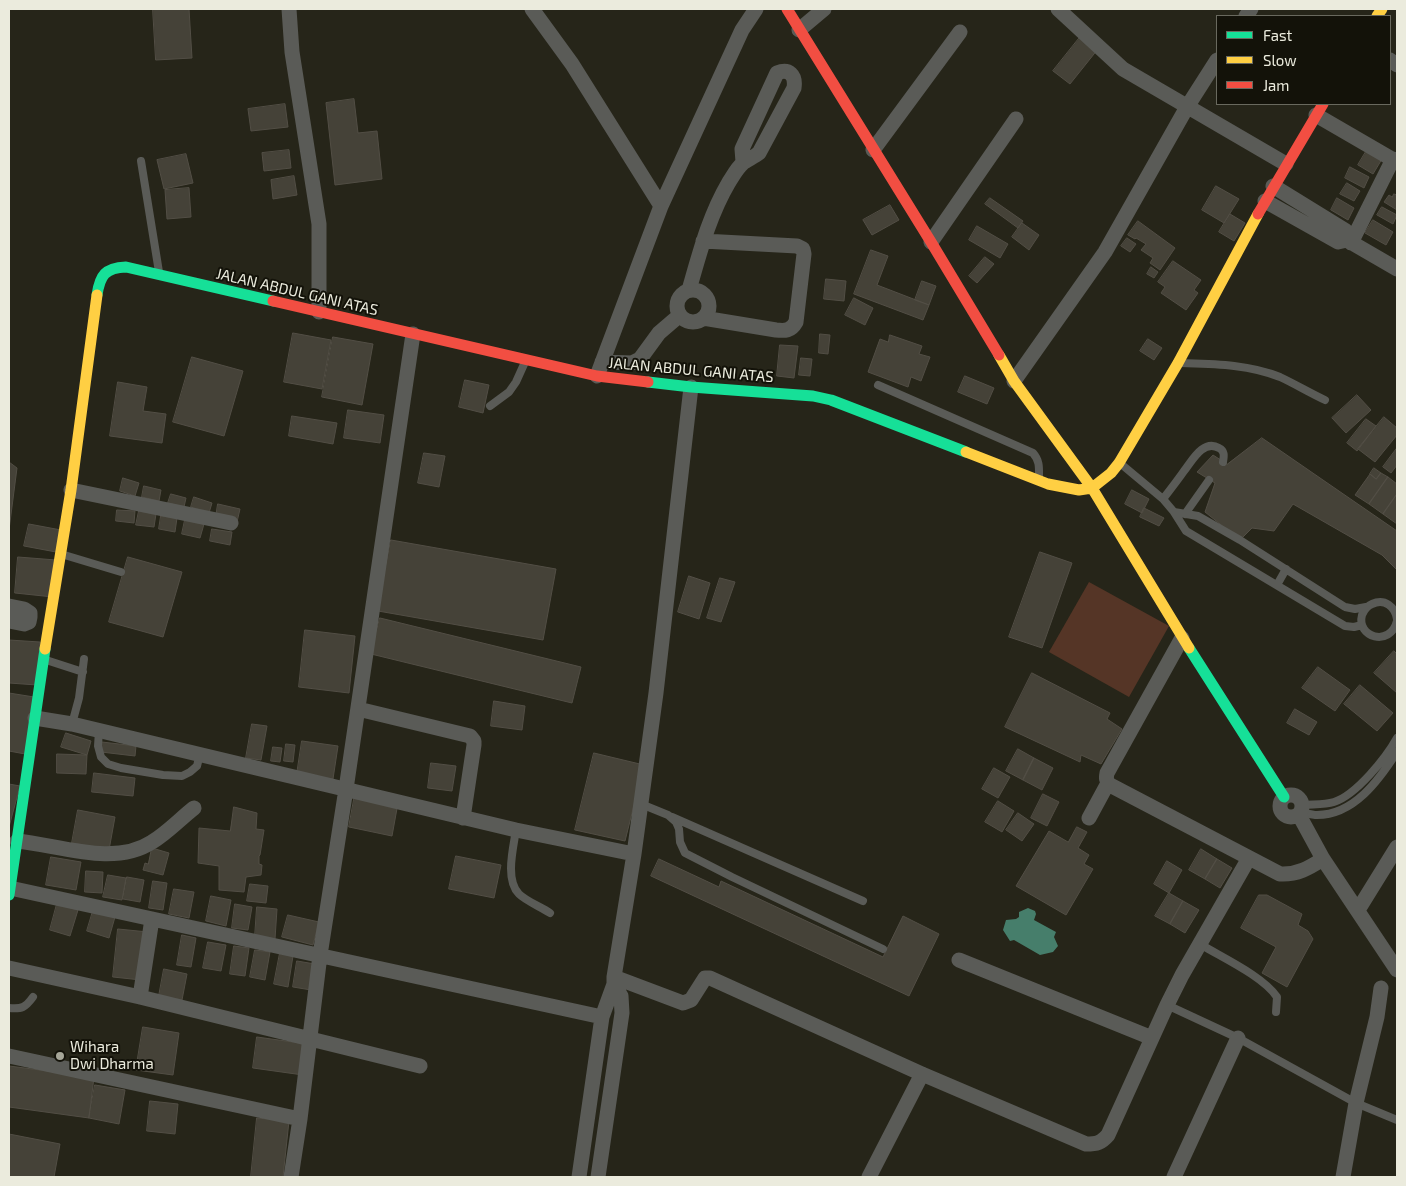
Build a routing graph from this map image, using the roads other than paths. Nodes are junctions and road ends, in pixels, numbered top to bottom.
1 (289, 9) edge
2 (532, 9) edge
3 (756, 9) edge
4 (787, 9) edge
5 (824, 9) edge
6 (1058, 9) edge
7 (799, 30) junction
8 (960, 32) dead end
9 (1216, 62) edge
10 (1186, 107) junction
11 (1319, 110) edge
12 (1016, 119) dead end
13 (873, 150) junction
14 (1395, 160) edge
15 (141, 161) dead end
16 (743, 162) junction
17 (1286, 164) junction
18 (1273, 186) junction
19 (1265, 201) junction
20 (661, 206) junction
21 (703, 241) junction
22 (1349, 241) junction
23 (931, 242) junction
24 (1397, 269) edge
25 (160, 275) junction
26 (689, 290) junction
27 (319, 312) junction
28 (680, 315) junction
29 (703, 318) junction
30 (413, 334) junction
31 (525, 360) junction
32 (602, 362) junction
33 (1178, 363) junction
34 (597, 376) junction
35 (1014, 382) junction
36 (878, 384) dead end
37 (690, 387) junction
38 (1325, 400) dead end
39 (490, 406) dead end
40 (1223, 462) dead end
41 (1119, 463) junction
42 (1038, 480) junction
43 (1209, 480) dead end
44 (1092, 488) junction
45 (71, 490) junction
46 (1163, 499) junction
47 (1174, 512) junction
48 (1185, 514) junction
49 (231, 523) dead end
50 (61, 554) junction
51 (1286, 569) junction
52 (122, 572) dead end
53 (1277, 585) junction
54 (9, 606) edge
55 (1366, 607) junction
56 (1397, 618) edge
57 (9, 621) edge
58 (1362, 625) junction
59 (1395, 632) edge
60 (1182, 638) junction
61 (44, 659) junction
62 (84, 659) dead end
63 (83, 672) junction
64 (358, 709) junction
65 (35, 718) junction
66 (72, 724) junction
67 (99, 730) junction
68 (1397, 738) edge
69 (1397, 752) edge
70 (200, 754) junction
71 (1108, 783) junction
72 (346, 789) junction
73 (1284, 797) joint
74 (641, 804) junction
75 (194, 808) dead end
76 (1301, 811) junction
77 (668, 816) junction
78 (463, 818) junction
79 (1089, 818) dead end
80 (516, 830) junction
81 (17, 841) junction
82 (1397, 847) edge
83 (634, 854) junction
84 (1249, 858) junction
85 (1323, 858) junction
86 (9, 891) edge
87 (863, 901) dead end
88 (1358, 910) junction
89 (550, 913) dead end
90 (152, 919) junction
91 (1200, 944) junction
92 (883, 949) dead end
93 (320, 955) junction
94 (959, 960) dead end
95 (9, 968) edge
96 (1397, 970) edge
97 (614, 980) junction
98 (1381, 988) dead end
99 (33, 997) dead end
100 (140, 998) junction
101 (1166, 1005) junction
102 (9, 1008) edge
103 (1276, 1012) dead end
104 (602, 1017) junction
105 (1152, 1038) junction
106 (1238, 1038) junction
107 (310, 1040) junction
108 (9, 1056) edge
109 (420, 1066) dead end
110 (922, 1074) junction
111 (1356, 1103) junction
112 (300, 1119) junction
113 (1397, 1120) edge
114 (291, 1177) edge
115 (580, 1177) edge
116 (598, 1177) edge
117 (869, 1177) edge
118 (1174, 1177) edge
119 (1343, 1177) edge

1 - 27 street
2 - 20 street
3 - 20 street
4 - 7 street
5 - 7 street
6 - 10 street
7 - 13 street
8 - 13 street
9 - 10 street
10 - 17 street
10 - 35 street
11 - 14 street
11 - 17 street
12 - 23 street
13 - 23 street
14 - 22 street
15 - 25 lane
16 - 16 street
16 - 21 street
17 - 18 street
18 - 19 street
18 - 22 street
19 - 22 street
19 - 33 street
20 - 32 street
21 - 26 street
21 - 29 street
22 - 24 street
23 - 35 street
25 - 27 street, JALAN ABDUL GANI ATAS
25 - 45 street, JALAN ABDUL GANI ATAS
26 - 28 street
26 - 29 street
27 - 30 street, JALAN ABDUL GANI ATAS
28 - 29 street
28 - 32 street
30 - 31 street, JALAN ABDUL GANI ATAS
30 - 64 street
31 - 34 street, JALAN ABDUL GANI ATAS
31 - 39 lane
32 - 34 street
33 - 38 lane
33 - 41 street
34 - 37 street, JALAN ABDUL GANI ATAS
35 - 44 street
36 - 42 lane
37 - 42 street, JALAN ABDUL GANI ATAS
37 - 74 street
40 - 46 lane
41 - 44 street
41 - 46 lane
42 - 44 street, JALAN ABDUL GANI ATAS
43 - 48 lane
44 - 60 street
45 - 49 street
45 - 50 street, JALAN ABDUL GANI ATAS
46 - 47 lane
47 - 48 lane
47 - 53 lane
48 - 51 lane
50 - 52 lane
50 - 61 street, JALAN ABDUL GANI ATAS
51 - 53 lane
51 - 55 lane
53 - 58 lane
54 - 57 street
55 - 56 lane
55 - 58 lane
56 - 59 lane
58 - 59 lane
60 - 71 street
60 - 73 street
61 - 63 lane
61 - 65 street, JALAN ABDUL GANI ATAS
62 - 63 lane
63 - 66 lane
64 - 72 street
64 - 78 street
65 - 66 street
65 - 81 street, JALAN ABDUL GANI ATAS
66 - 67 street
67 - 70 street
67 - 70 lane
68 - 76 lane
69 - 76 lane
70 - 72 street
71 - 79 street
71 - 84 street
72 - 78 street
72 - 93 street
73 - 76 street
74 - 77 lane
74 - 83 street
75 - 81 street
76 - 85 street
77 - 87 lane
77 - 92 lane
78 - 80 street
80 - 83 street
80 - 89 lane
81 - 86 street, JALAN ABDUL GANI ATAS
82 - 88 street
83 - 97 street
84 - 85 street
84 - 91 street
85 - 88 street
86 - 90 street
88 - 96 street
90 - 93 street
90 - 100 street
91 - 101 street
91 - 103 lane
93 - 104 street
93 - 107 street
94 - 105 street
95 - 100 street
97 - 104 street
97 - 110 street
97 - 116 street
98 - 111 street
99 - 102 lane
100 - 107 street
101 - 105 street
101 - 106 lane
104 - 115 street
105 - 110 street
106 - 111 lane
106 - 118 street
107 - 109 street
107 - 112 street
108 - 112 street
110 - 117 street
111 - 113 lane
111 - 119 street
112 - 114 street

